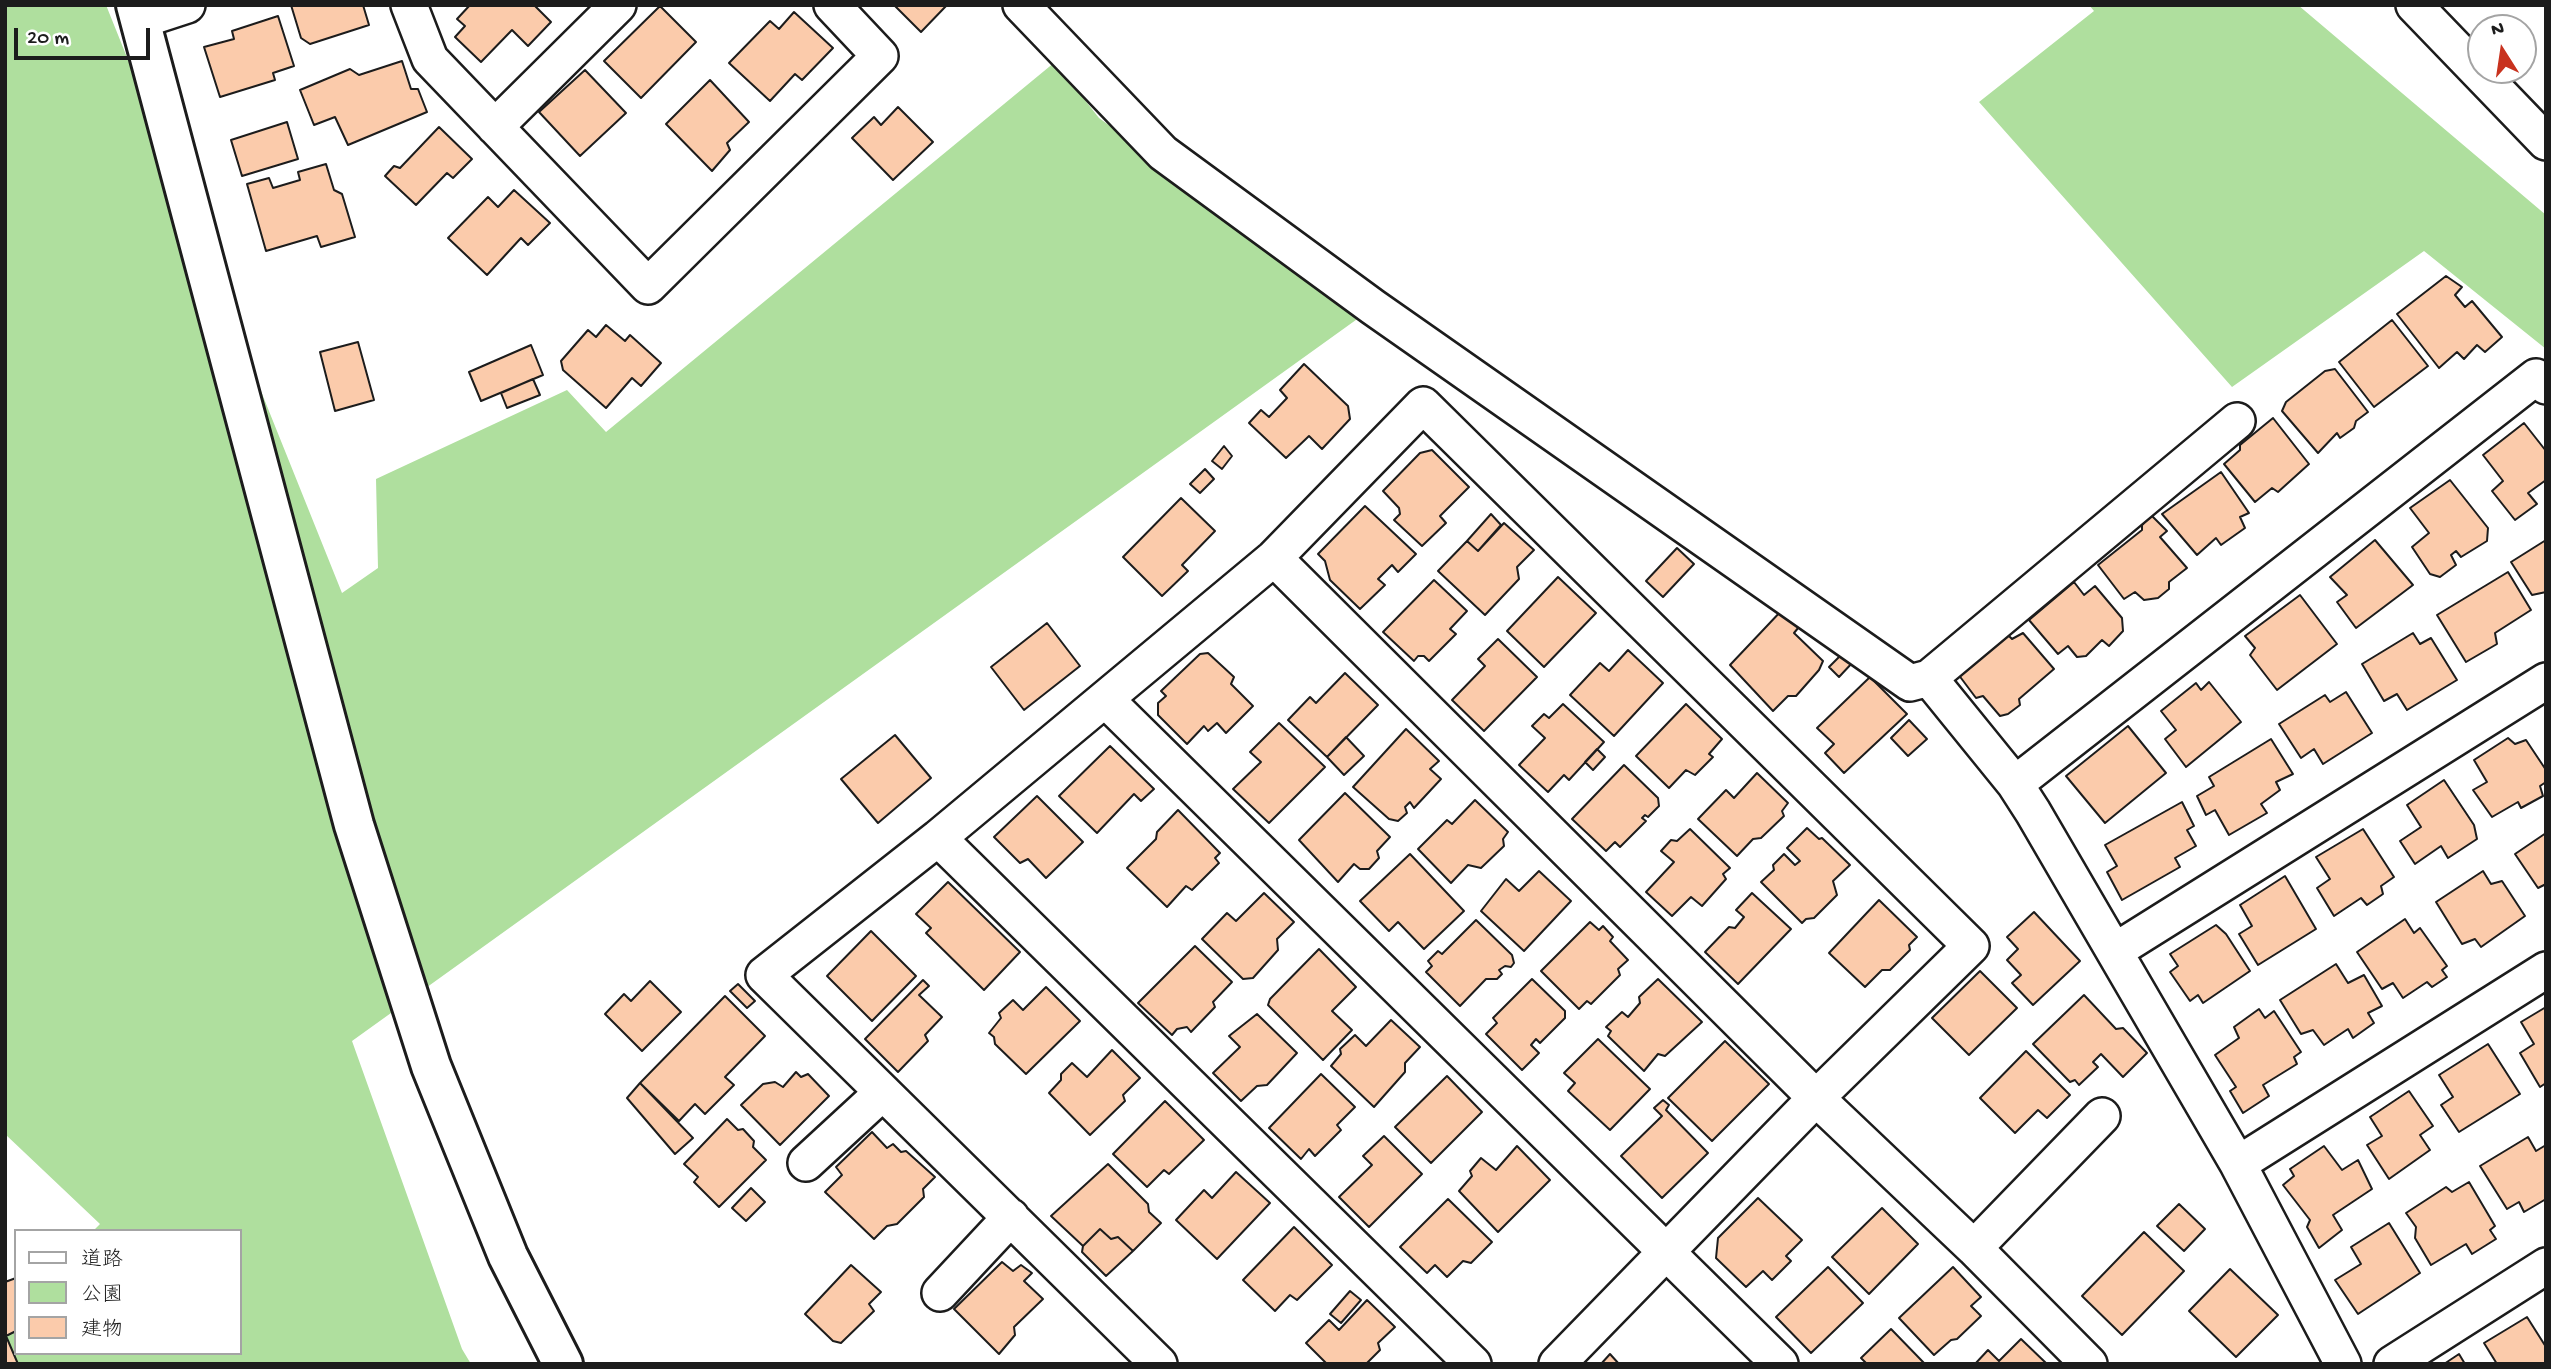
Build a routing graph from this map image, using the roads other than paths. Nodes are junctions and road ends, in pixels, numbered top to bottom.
1 (187, 5) edge
2 (409, 5) edge
3 (618, 5) edge
4 (832, 5) edge
5 (1021, 5) edge
6 (2414, 5) edge
7 (139, 13) edge
8 (2532, 108) edge
9 (495, 127) junction
10 (2546, 142) edge
11 (2546, 386) edge
12 (2237, 421) dead end
13 (1274, 558) junction
14 (1929, 678) junction
15 (2546, 681) edge
16 (1105, 699) junction
17 (2015, 785) junction
18 (938, 838) junction
19 (2115, 951) junction
20 (2546, 970) edge
21 (883, 1092) junction
22 (1816, 1097) junction
23 (2102, 1116) dead end
24 (806, 1163) dead end
25 (2238, 1164) junction
26 (1011, 1217) junction
27 (1974, 1248) junction
28 (1666, 1252) junction
29 (2546, 1266) edge
30 (940, 1293) dead end
31 (563, 1364) edge
32 (1159, 1364) edge
33 (1472, 1364) edge
34 (1557, 1364) edge
35 (1780, 1364) edge
36 (2089, 1364) edge
37 (2343, 1364) edge
38 (2392, 1364) edge

1 - 7 street
2 - 9 street
3 - 9 street
4 - 9 street
5 - 14 street
6 - 8 street
7 - 31 street
8 - 10 street
11 - 17 street
12 - 14 street
13 - 16 street
13 - 22 street
13 - 22 street
14 - 17 street
15 - 19 street
16 - 18 street
16 - 28 street
17 - 19 street
18 - 21 street
18 - 33 street
19 - 25 street
20 - 25 street
21 - 24 street
21 - 26 street
22 - 27 street
22 - 28 street
23 - 27 street
25 - 37 street
26 - 30 street
26 - 32 street
27 - 36 street
28 - 34 street
28 - 35 street
29 - 38 street

